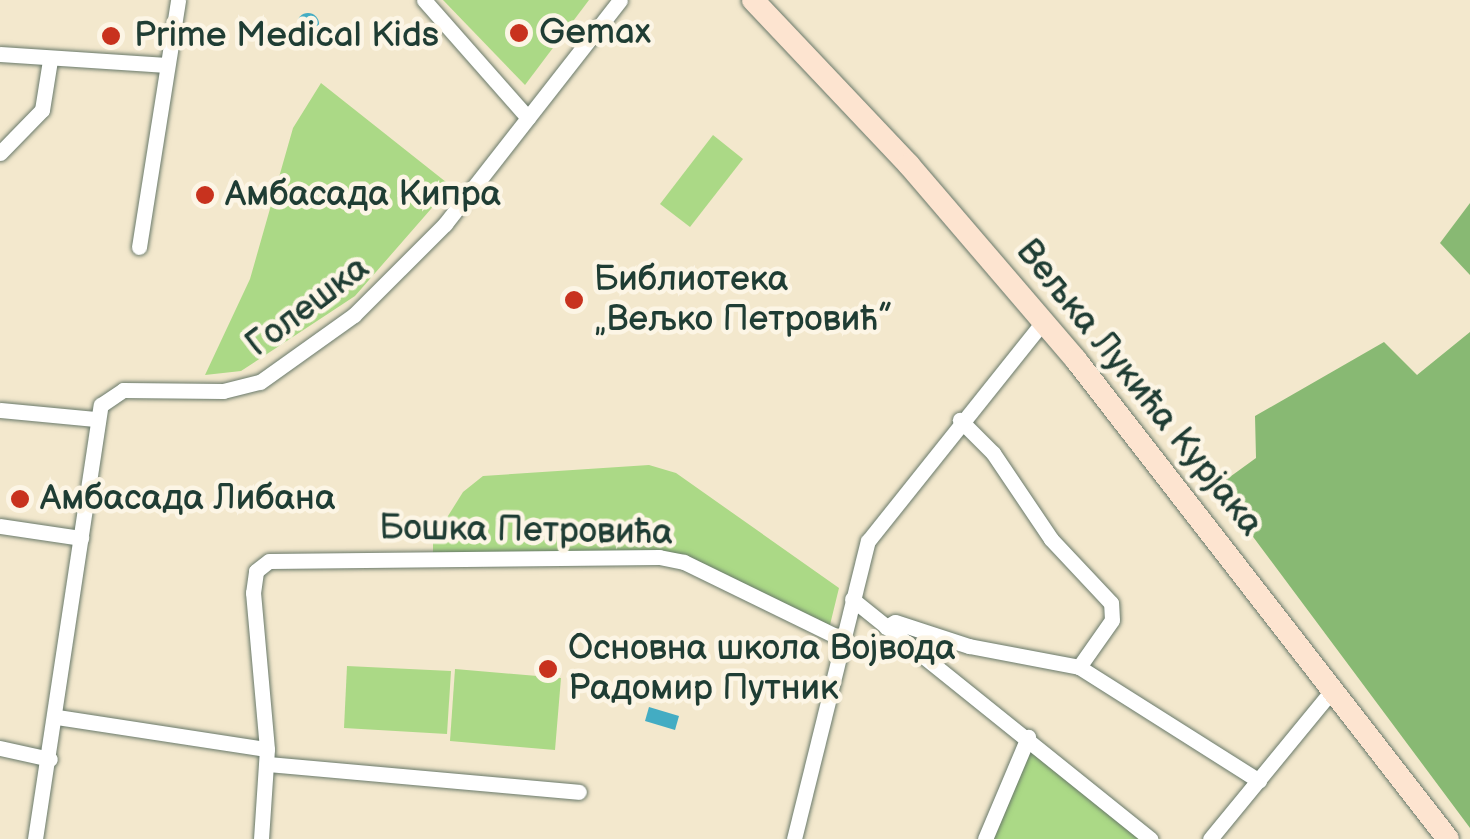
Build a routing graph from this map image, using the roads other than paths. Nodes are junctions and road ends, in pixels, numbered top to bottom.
1 (178, 0) edge
2 (424, 0) edge
3 (620, 0) edge
4 (753, 0) edge
5 (0, 54) edge
6 (50, 60) junction
7 (166, 65) junction
8 (528, 118) junction
9 (0, 152) edge
10 (139, 247) dead end
11 (1043, 322) junction
12 (0, 410) edge
13 (96, 419) junction
14 (960, 420) junction
15 (0, 526) edge
16 (81, 538) junction
17 (852, 599) junction
18 (886, 626) junction
19 (842, 640) junction
20 (1078, 666) junction
21 (1333, 689) junction
22 (57, 717) junction
23 (1028, 737) junction
24 (0, 748) edge
25 (267, 756) junction
26 (50, 759) junction
27 (1259, 781) junction
28 (572, 792) dead end
29 (35, 839) edge
30 (261, 839) edge
31 (794, 839) edge
32 (985, 839) edge
33 (1151, 839) edge
34 (1210, 839) edge
35 (1448, 839) edge

1 - 7 street
2 - 8 street
3 - 8 street, Голешка
4 - 11 street, Вељка Лукића Курјака
5 - 6 street
6 - 7 street
6 - 9 street
7 - 10 street
8 - 13 street, Голешка
11 - 14 street
11 - 21 street, Вељка Лукића Курјака
12 - 13 street
13 - 16 street
14 - 17 street
14 - 20 street
15 - 16 street
16 - 22 street
17 - 18 street
17 - 19 street
18 - 20 street
18 - 23 street
19 - 25 street, Бошка Петровића
19 - 31 street
20 - 27 street
21 - 27 street
21 - 35 street, Вељка Лукића Курјака
22 - 25 street
22 - 26 street
23 - 32 street
23 - 33 street
24 - 26 street
25 - 28 street
25 - 30 street
26 - 29 street
27 - 34 street

